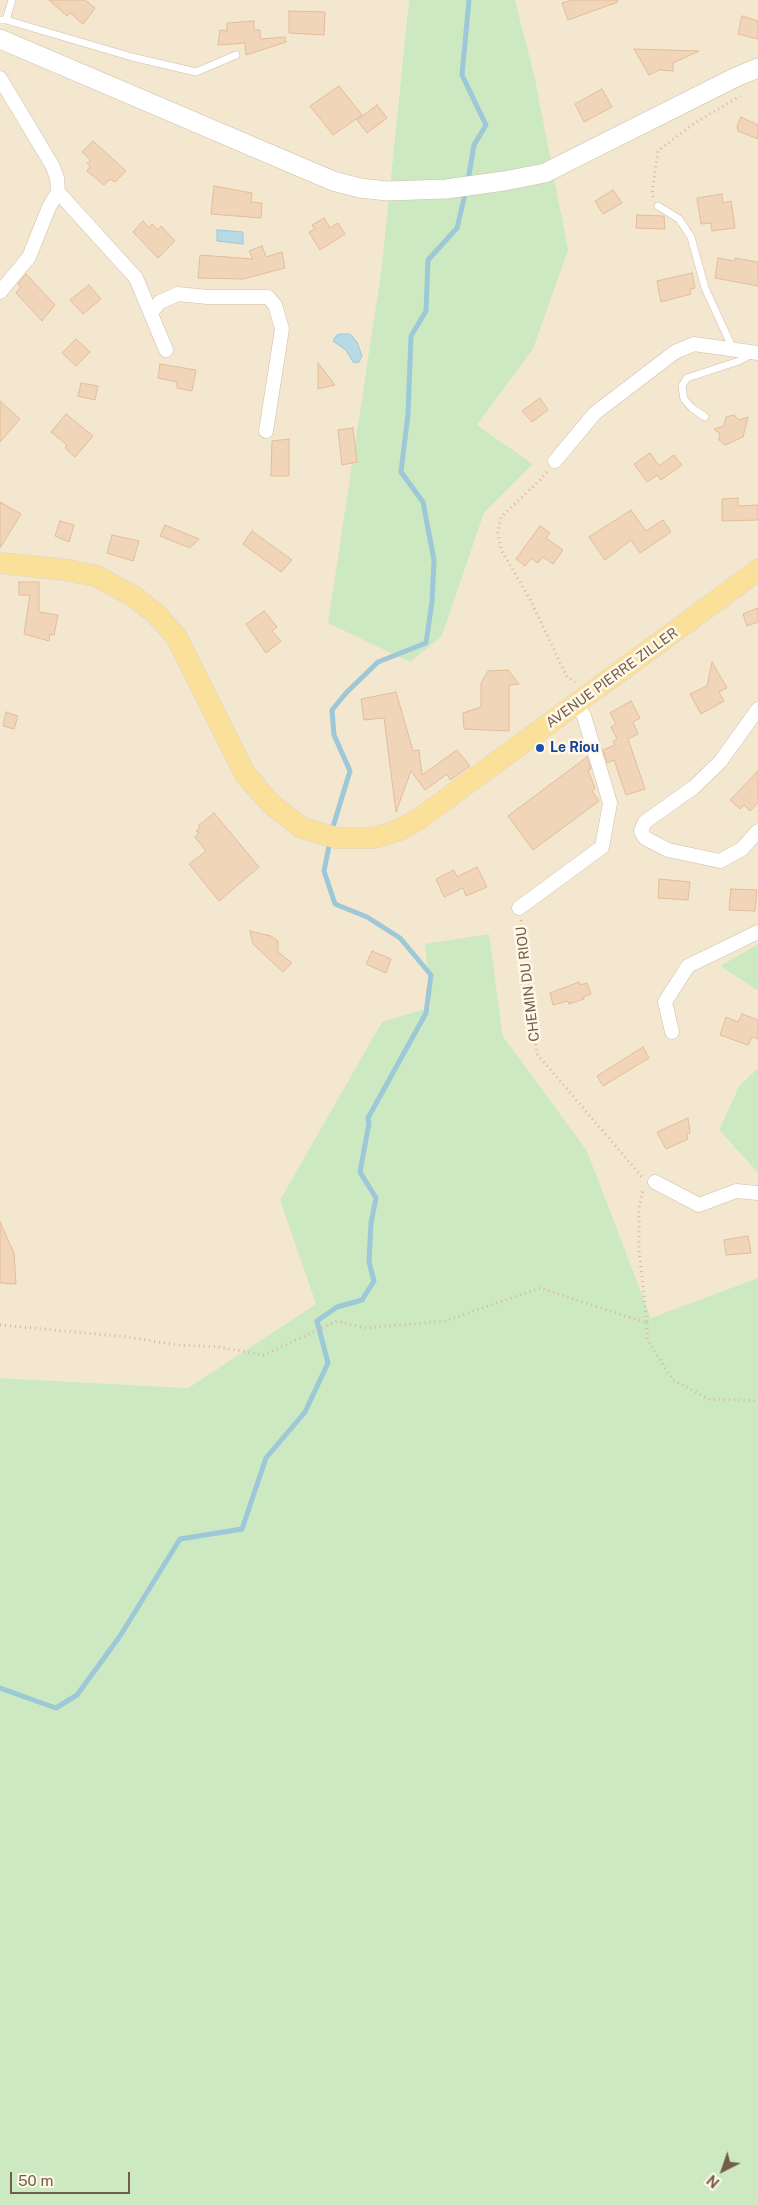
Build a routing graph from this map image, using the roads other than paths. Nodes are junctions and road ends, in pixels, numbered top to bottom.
1 (12, 0) edge
2 (3, 20) edge
3 (0, 39) edge
4 (236, 55) dead end
5 (758, 68) edge
6 (0, 78) edge
7 (58, 192) junction
8 (658, 206) road end
9 (2, 285) edge
10 (151, 312) junction
11 (733, 349) junction
12 (166, 350) dead end
13 (756, 353) edge
14 (705, 417) dead end
15 (266, 431) dead end
16 (555, 460) road end
17 (0, 563) edge
18 (30, 568) junction
19 (758, 570) edge
20 (0, 573) edge
21 (577, 705) junction
22 (758, 709) edge
23 (758, 831) edge
24 (519, 908) road end
25 (758, 932) edge
26 (672, 1032) dead end
27 (650, 1181) road end
28 (758, 1193) edge

1 - 2 lane
2 - 4 lane
3 - 5 main road
6 - 7 street
7 - 9 street
7 - 10 street
8 - 11 lane
10 - 12 street
10 - 15 street
11 - 13 street
11 - 16 street
13 - 14 lane
17 - 18 main road
18 - 20 street
18 - 21 main road, AVENUE PIERRE ZILLER
19 - 21 main road, AVENUE PIERRE ZILLER
21 - 24 street, CHEMIN DU RIOU
22 - 23 street
25 - 26 street
27 - 28 street

